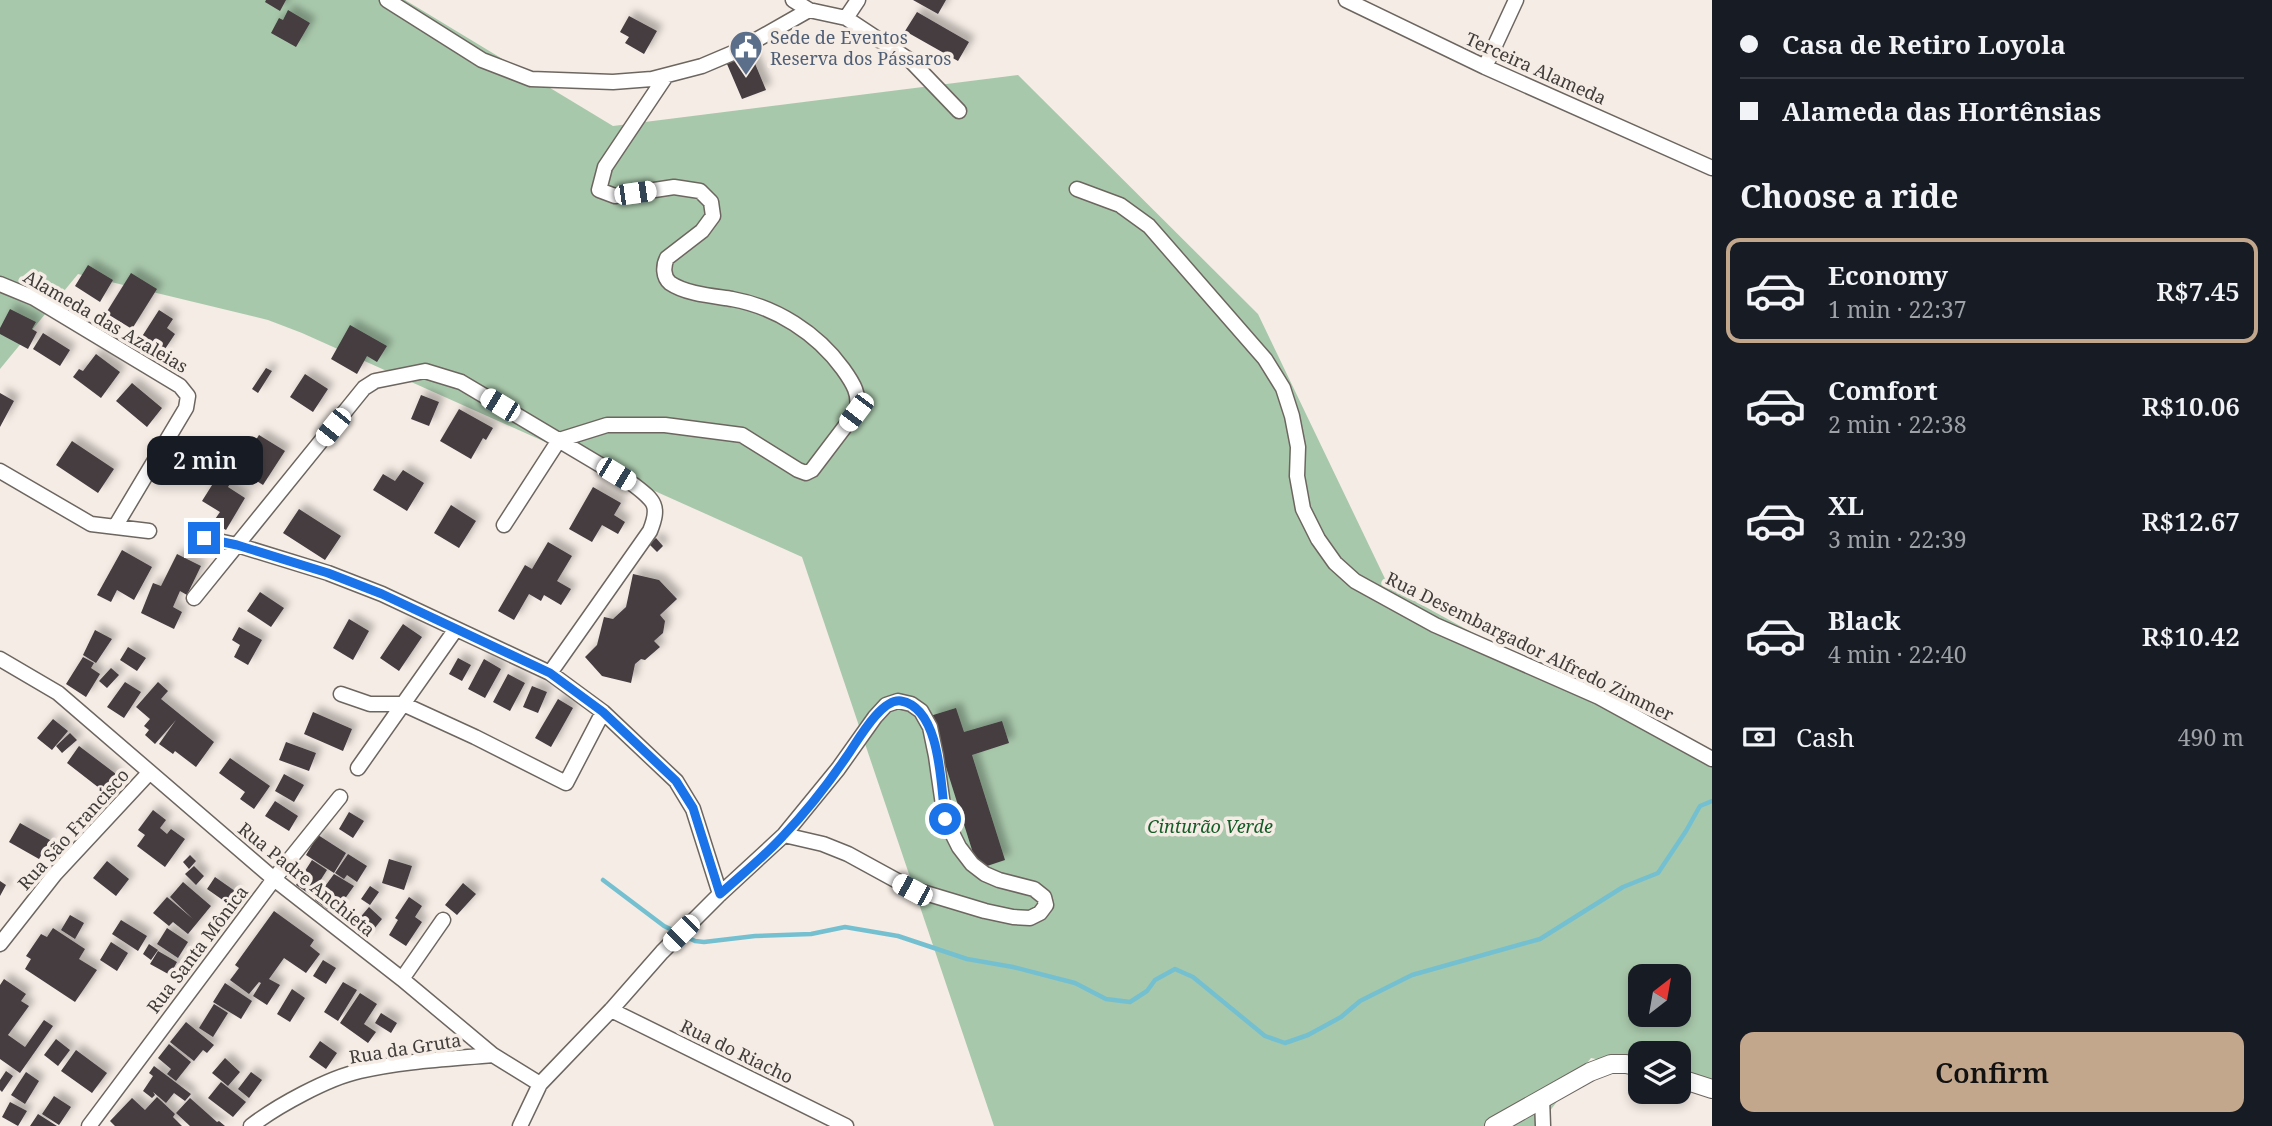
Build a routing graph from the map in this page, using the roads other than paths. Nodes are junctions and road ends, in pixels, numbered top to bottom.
1 (387, 0) edge
2 (793, 0) edge
3 (858, 0) edge
4 (1346, 0) edge
5 (1516, 0) edge
6 (809, 10) junction
7 (846, 18) junction
8 (1485, 67) junction
9 (666, 76) junction
10 (959, 111) dead end
11 (1712, 169) edge
12 (1077, 189) dead end
13 (0, 284) edge
14 (559, 440) junction
15 (0, 471) edge
16 (504, 524) dead end
17 (115, 527) junction
18 (149, 531) dead end
19 (204, 538) dead end
20 (237, 545) junction
21 (194, 598) dead end
22 (456, 629) junction
23 (0, 659) edge
24 (550, 673) junction
25 (341, 694) dead end
26 (403, 704) junction
27 (603, 712) junction
28 (1712, 759) edge
29 (358, 768) dead end
30 (149, 773) junction
31 (340, 797) dead end
32 (784, 835) junction
33 (274, 878) junction
34 (720, 894) junction
35 (443, 920) dead end
36 (0, 944) edge
37 (402, 979) junction
38 (611, 1010) junction
39 (493, 1055) junction
40 (1628, 1064) edge
41 (1691, 1082) edge
42 (540, 1084) junction
43 (1712, 1089) edge
44 (1542, 1098) junction
45 (89, 1126) edge
46 (250, 1126) edge
47 (520, 1126) edge
48 (846, 1126) edge
49 (1493, 1126) edge
50 (1543, 1126) edge

1 - 9 street
2 - 6 street
3 - 7 street
4 - 8 street, Terceira Alameda
5 - 8 street
6 - 7 street
6 - 9 street
7 - 10 street
8 - 11 street, Terceira Alameda
9 - 14 street
12 - 28 street, Rua Desembargador Alfredo Zimmer
13 - 17 street, Alameda das Azaleias
14 - 16 street
14 - 20 street
14 - 24 street
15 - 17 street
17 - 18 street
19 - 20 street
20 - 21 street
20 - 22 street
22 - 24 street
22 - 26 street
23 - 30 street, Rua Padre Anchieta
24 - 27 street
25 - 26 street
26 - 27 street
26 - 29 street
27 - 34 street
30 - 33 street, Rua Padre Anchieta
30 - 36 street, Rua São Francisco
31 - 33 street, Rua Santa Mônica
32 - 32 street
32 - 34 street
33 - 37 street, Rua Padre Anchieta
33 - 45 street, Rua Santa Mônica
34 - 38 street
35 - 37 street
37 - 39 street, Rua Padre Anchieta
38 - 42 street
38 - 48 street, Rua do Riacho
39 - 42 street, Rua Padre Anchieta
39 - 46 street, Rua da Gruta
40 - 44 main road
41 - 43 main road
42 - 47 street
44 - 49 main road
44 - 50 street

